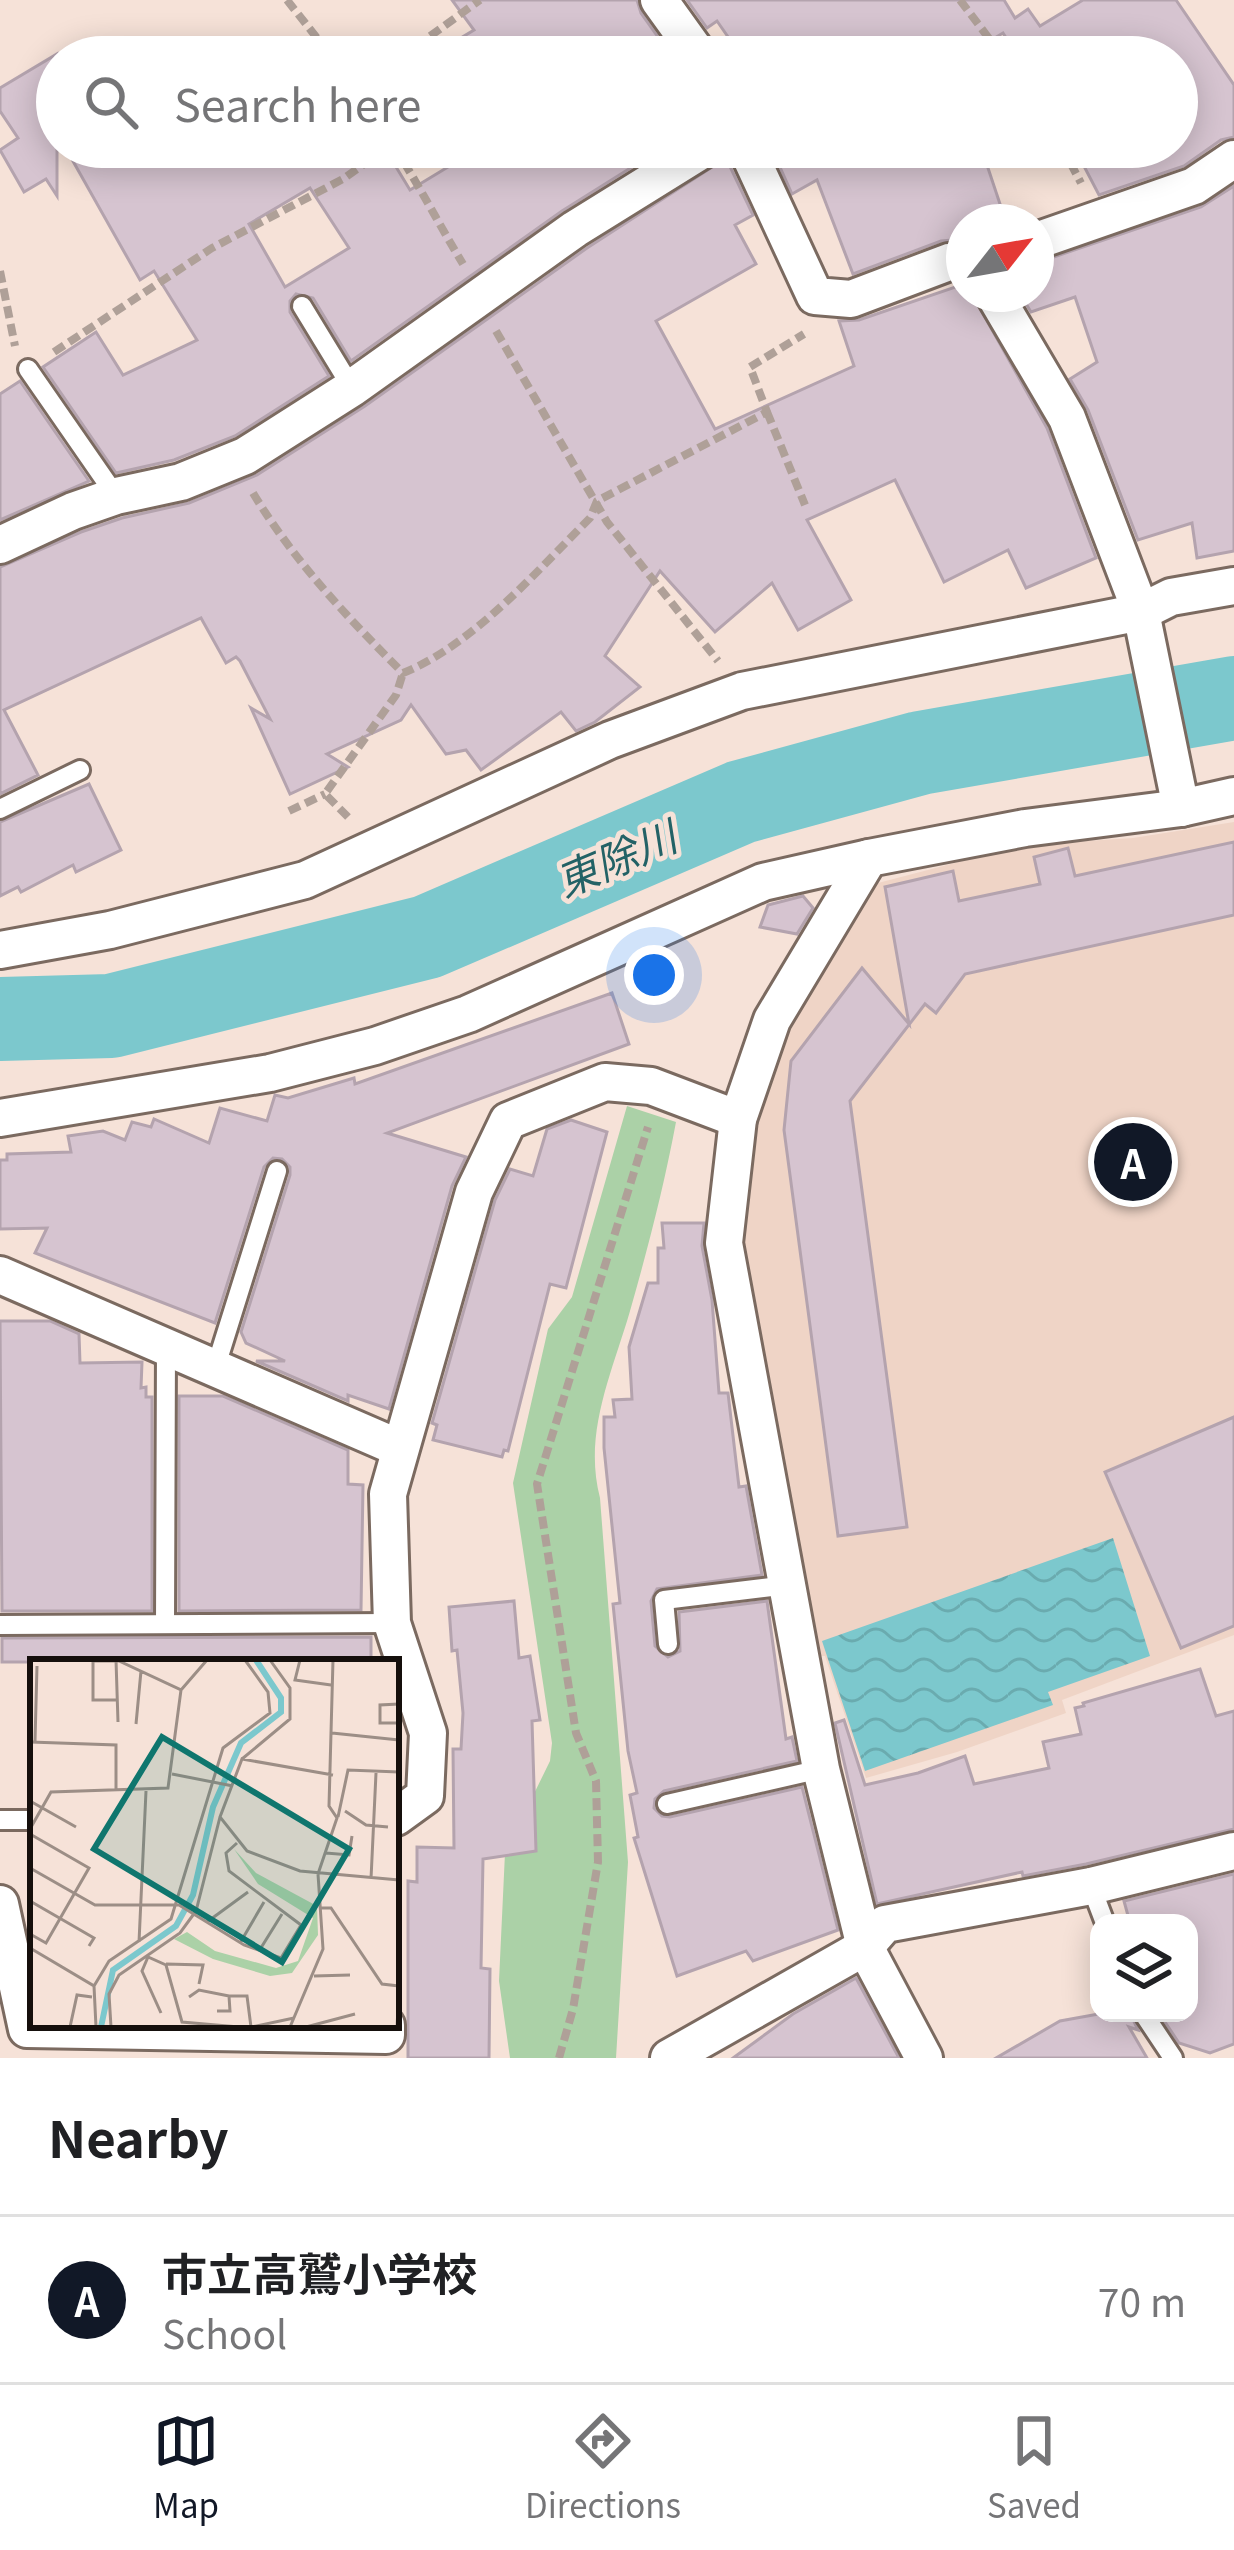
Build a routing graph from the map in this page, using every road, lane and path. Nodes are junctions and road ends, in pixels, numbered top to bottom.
1 (287, 0) edge
2 (480, 0) edge
3 (659, 0) edge
4 (960, 0) edge
5 (315, 36) edge
6 (430, 36) edge
7 (685, 36) edge
8 (987, 36) edge
9 (1234, 159) edge
10 (358, 168) edge
11 (406, 168) edge
12 (673, 168) edge
13 (756, 168) edge
14 (1054, 235) edge
15 (946, 263) edge
16 (0, 272) edge
17 (826, 296) junction
18 (478, 300) junction
19 (302, 306) dead end
20 (1005, 312) edge
21 (28, 369) junction
22 (352, 388) junction
23 (767, 412) junction
24 (234, 460) junction
25 (116, 496) junction
26 (597, 501) junction
27 (805, 505) dead end
28 (0, 545) edge
29 (1234, 586) edge
30 (1141, 612) junction
31 (403, 673) junction
32 (742, 691) junction
33 (80, 770) dead end
34 (325, 794) junction
35 (1234, 796) edge
36 (1179, 797) junction
37 (0, 809) edge
38 (289, 811) dead end
39 (375, 848) junction
40 (869, 858) junction
41 (0, 950) edge
42 (651, 1087) junction
43 (0, 1118) edge
44 (738, 1119) junction
45 (277, 1171) dead end
46 (0, 1275) edge
47 (166, 1347) junction
48 (215, 1369) junction
49 (399, 1448) junction
50 (788, 1585) junction
51 (392, 1623) junction
52 (0, 1624) edge
53 (165, 1624) junction
54 (668, 1644) dead end
55 (821, 1769) junction
56 (667, 1804) dead end
57 (399, 1815) edge
58 (1234, 1850) edge
59 (1090, 1886) junction
60 (0, 1904) edge
61 (1101, 1914) edge
62 (865, 1947) junction
63 (1149, 2022) edge
64 (386, 2028) edge
65 (559, 2058) edge
66 (669, 2058) edge
67 (924, 2058) edge
68 (1173, 2058) edge

1 - 5 path
2 - 6 path
3 - 7 street
4 - 8 path
9 - 14 street
10 - 21 path
11 - 18 path
12 - 18 street
13 - 17 street
15 - 17 street
16 - 21 path
17 - 23 path
18 - 22 street
18 - 26 path
19 - 22 lane
20 - 30 street
21 - 25 lane
22 - 24 street
23 - 26 path
23 - 27 path
24 - 25 street
24 - 31 path
25 - 28 street
26 - 31 path
26 - 32 path
29 - 30 street
30 - 32 street
30 - 36 street
31 - 34 path
32 - 39 street
33 - 37 lane
34 - 38 path
34 - 39 path
35 - 36 street
36 - 40 street
39 - 41 street
40 - 43 street
40 - 44 street
42 - 44 street
42 - 49 street
42 - 65 path
44 - 50 street
45 - 48 lane
46 - 47 street
47 - 48 street
47 - 53 lane
48 - 49 street
49 - 51 street
50 - 54 lane
50 - 55 street
51 - 53 lane
51 - 57 street
52 - 53 lane
55 - 56 lane
55 - 62 street
58 - 59 street
59 - 61 lane
59 - 62 street
60 - 64 street
62 - 66 street
62 - 67 street
63 - 68 lane

